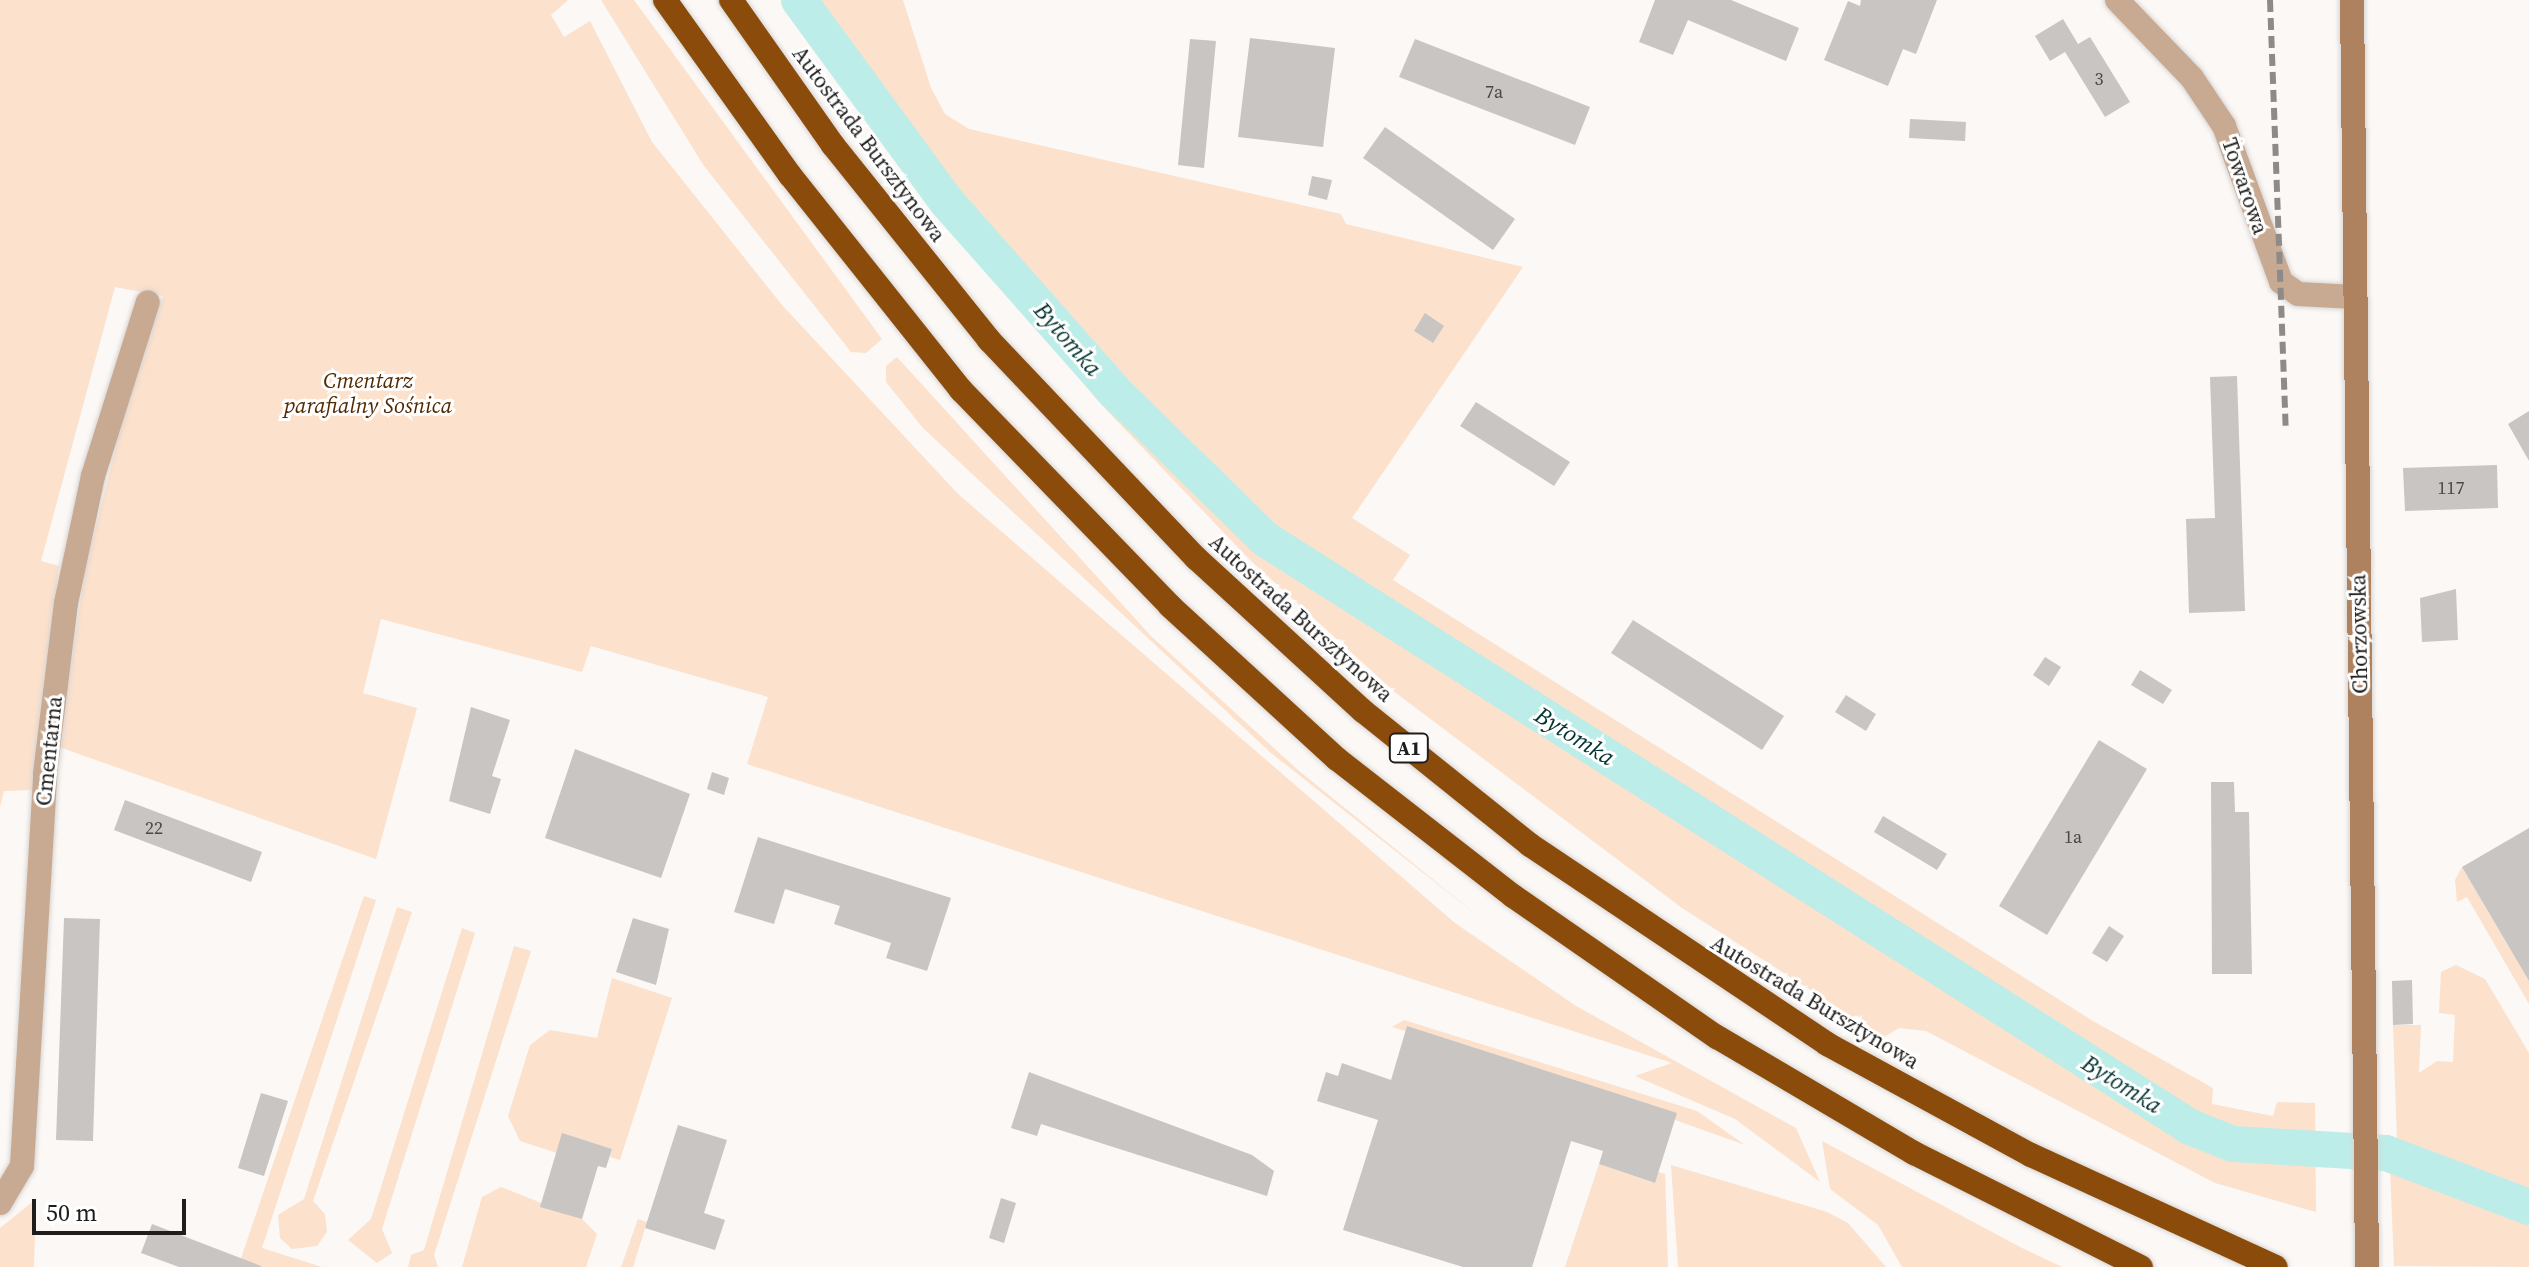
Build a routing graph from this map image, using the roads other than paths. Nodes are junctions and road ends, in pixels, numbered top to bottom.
1 (665, 0) edge
2 (731, 0) edge
3 (2117, 0) edge
4 (2352, 0) edge
5 (2355, 297) junction
6 (148, 302) dead end
7 (0, 1203) edge
8 (2141, 1267) edge
9 (2276, 1267) edge
10 (2367, 1267) edge

1 - 8 highway, A1
2 - 9 highway, Autostrada Bursztynowa / A1
3 - 5 street, Towarowa
4 - 5 main road, Chorzowska
5 - 10 main road, Chorzowska
6 - 7 street, Cmentarna

